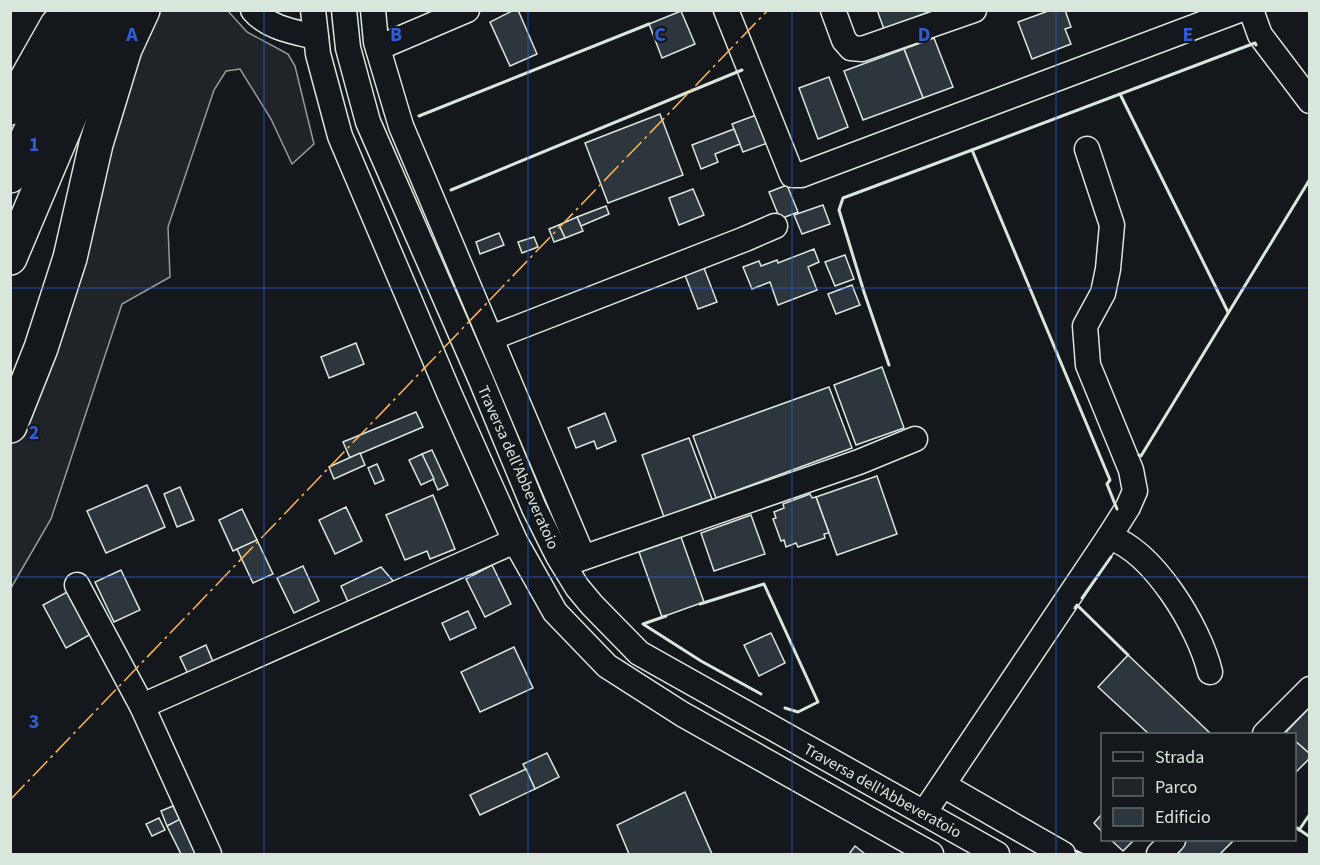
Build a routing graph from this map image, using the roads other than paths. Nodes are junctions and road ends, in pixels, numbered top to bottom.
1 (65, 10) edge
2 (86, 10) edge
3 (120, 10) edge
4 (143, 10) edge
5 (254, 10) edge
6 (314, 10) edge
7 (344, 10) edge
8 (373, 10) edge
9 (467, 10) edge
10 (726, 10) edge
11 (833, 10) edge
12 (974, 10) edge
13 (1239, 10) edge
14 (1251, 10) edge
15 (316, 37) junction
16 (378, 48) junction
17 (1310, 101) edge
18 (10, 108) edge
19 (1087, 149) dead end
20 (10, 176) edge
21 (775, 226) dead end
22 (10, 258) edge
23 (492, 338) junction
24 (10, 426) edge
25 (915, 439) dead end
26 (1109, 537) junction
27 (515, 541) junction
28 (573, 561) junction
29 (77, 585) dead end
30 (1210, 672) dead end
31 (1310, 689) edge
32 (141, 706) junction
33 (1267, 733) edge
34 (943, 785) junction
35 (924, 813) junction
36 (1172, 841) edge
37 (916, 851) edge
38 (208, 855) edge
39 (997, 855) edge
40 (1063, 855) edge
41 (1159, 855) edge

1 - 18 highway
2 - 20 highway
3 - 22 highway
4 - 24 highway
5 - 15 street
6 - 15 street, Traversa dell'Abbeveratoio
7 - 28 street, Traversa dell'Abbeveratoio
8 - 16 street
9 - 16 street
10 - 13 street
11 - 12 street
14 - 17 street
15 - 27 street, Traversa dell'Abbeveratoio
16 - 23 street
19 - 26 street
21 - 23 street
23 - 28 street
25 - 28 street
26 - 30 street
26 - 34 street
27 - 32 street
27 - 37 street, Traversa dell'Abbeveratoio
28 - 35 street, Traversa dell'Abbeveratoio
29 - 32 street
31 - 33 street
32 - 38 street
34 - 35 street
34 - 40 street
35 - 39 street, Traversa dell'Abbeveratoio
36 - 41 street

